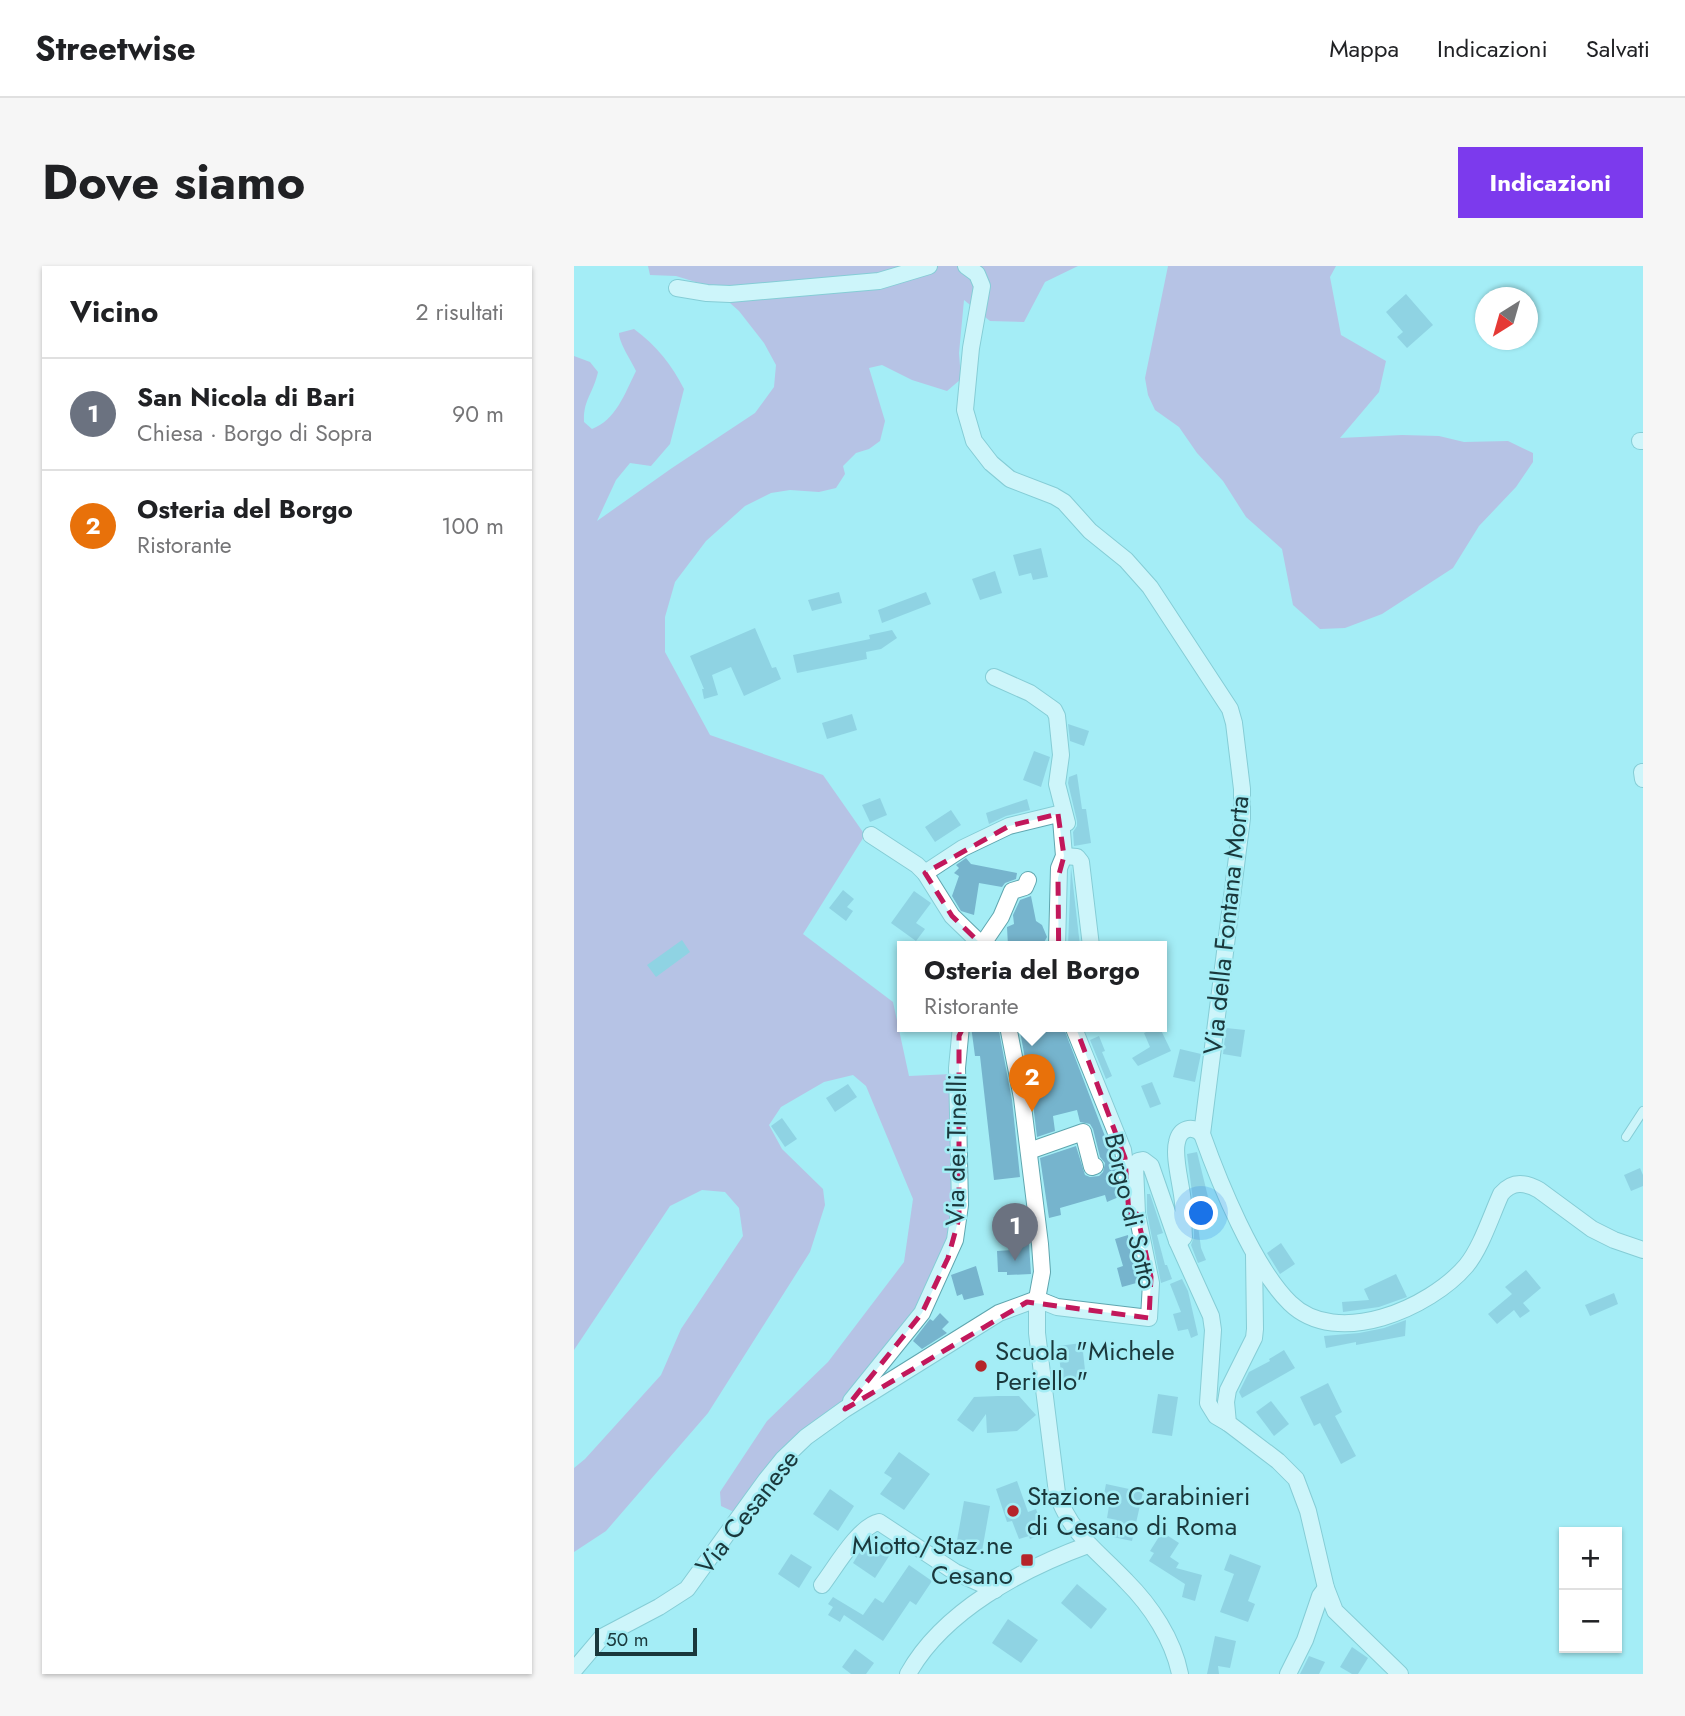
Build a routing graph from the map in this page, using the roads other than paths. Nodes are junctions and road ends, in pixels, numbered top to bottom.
1 (929, 266) edge
2 (966, 266) edge
3 (677, 288) dead end
4 (994, 677) dead end
5 (871, 835) dead end
6 (1068, 857) junction
7 (925, 873) junction
8 (1028, 880) dead end
9 (979, 941) edge
10 (986, 941) edge
11 (1057, 941) edge
12 (1090, 941) edge
13 (960, 1032) edge
14 (1010, 1032) edge
15 (1075, 1032) edge
16 (1643, 1111) edge
17 (1202, 1134) junction
18 (1626, 1137) dead end
19 (1028, 1151) junction
20 (1095, 1166) dead end
21 (1137, 1214) junction
22 (1177, 1241) junction
23 (1643, 1250) edge
24 (1254, 1251) junction
25 (1037, 1299) junction
26 (845, 1409) junction
27 (1228, 1423) junction
28 (1088, 1545) junction
29 (822, 1585) dead end
30 (1326, 1588) junction
31 (995, 1590) junction
32 (574, 1670) edge
33 (908, 1674) edge
34 (1180, 1674) edge
35 (1288, 1674) edge
36 (1400, 1674) edge

1 - 3 street
2 - 17 street, Via della Fontana Morta
4 - 6 street
5 - 7 street
6 - 7 street
6 - 11 street
6 - 12 street
7 - 9 street
8 - 10 street
13 - 26 street, Via dei Tinelli
14 - 19 street
15 - 21 street, Borgo di Sotto
16 - 18 lane
17 - 22 street
17 - 24 street
19 - 20 street
19 - 25 street
21 - 22 street
21 - 25 street, Borgo di Sotto
22 - 27 street
23 - 24 street
24 - 27 street
25 - 26 street, Via Cesanese
25 - 28 street
26 - 32 street, Via Cesanese
27 - 30 street
28 - 31 street
28 - 34 street
29 - 31 street
30 - 35 street
30 - 36 street
31 - 33 street

